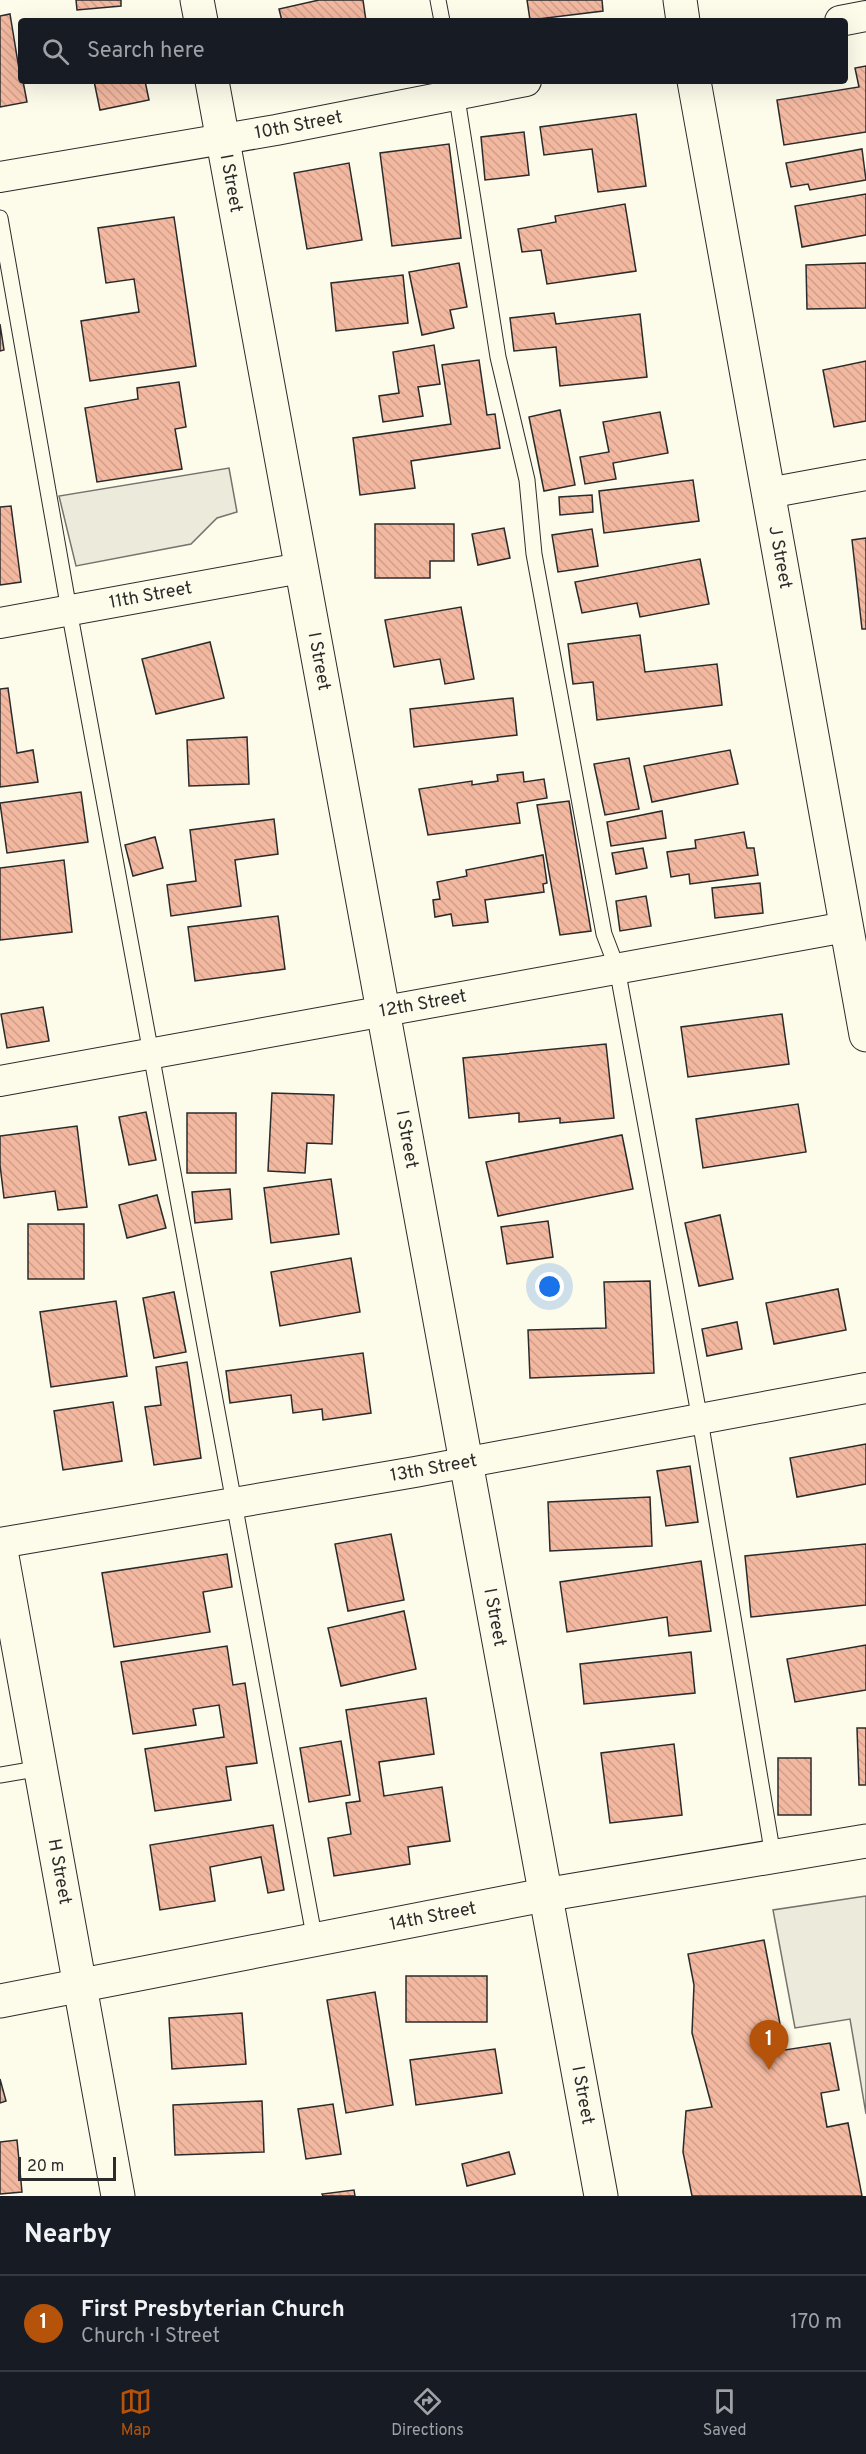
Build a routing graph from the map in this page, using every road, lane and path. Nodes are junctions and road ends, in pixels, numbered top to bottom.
1 (197, 0) edge
2 (438, 0) edge
3 (680, 0) edge
4 (866, 16) edge
5 (200, 18) edge
6 (441, 18) edge
7 (683, 18) edge
8 (848, 19) edge
9 (213, 84) edge
10 (490, 84) edge
11 (695, 84) edge
12 (455, 87) edge
13 (222, 137) junction
14 (0, 177) edge
15 (0, 218) edge
16 (866, 475) edge
17 (768, 493) junction
18 (301, 568) junction
19 (69, 610) junction
20 (0, 623) edge
21 (846, 927) junction
22 (617, 968) junction
23 (382, 1011) junction
24 (866, 1035) edge
25 (150, 1054) junction
26 (0, 1081) edge
27 (866, 1388) edge
28 (700, 1420) junction
29 (466, 1462) junction
30 (233, 1503) junction
31 (0, 1544) edge
32 (42, 1768) junction
33 (0, 1775) edge
34 (866, 1842) edge
35 (773, 1856) junction
36 (544, 1895) junction
37 (315, 1941) junction
38 (82, 1986) junction
39 (0, 2001) edge
40 (118, 2196) edge
41 (601, 2196) edge

1 - 5 main road
2 - 6 lane
3 - 7 main road
4 - 8 street
9 - 13 main road, I Street
10 - 12 street, 10th Street
11 - 17 main road, J Street
12 - 13 street, 10th Street
12 - 22 lane
13 - 14 street, 10th Street
13 - 18 main road, I Street
15 - 19 lane
16 - 17 street
17 - 21 main road, J Street
18 - 19 street, 11th Street
18 - 23 main road, I Street
19 - 20 street, 11th Street
19 - 25 lane
21 - 22 street, 12th Street
21 - 24 main road, J Street
22 - 23 street, 12th Street
22 - 28 lane
23 - 25 street, 12th Street
23 - 29 main road, I Street
25 - 26 street, 12th Street
25 - 30 lane
27 - 28 street, 13th Street
28 - 29 street, 13th Street
28 - 35 lane
29 - 30 street, 13th Street
29 - 36 main road, I Street
30 - 31 street, 13th Street
30 - 37 lane
31 - 32 main road, H Street
32 - 33 lane
32 - 38 main road, H Street
34 - 35 main road, 14th Street
35 - 36 main road, 14th Street
36 - 37 main road, 14th Street
36 - 41 main road, I Street
37 - 38 main road, 14th Street
38 - 39 main road, 14th Street
38 - 40 main road, H Street

